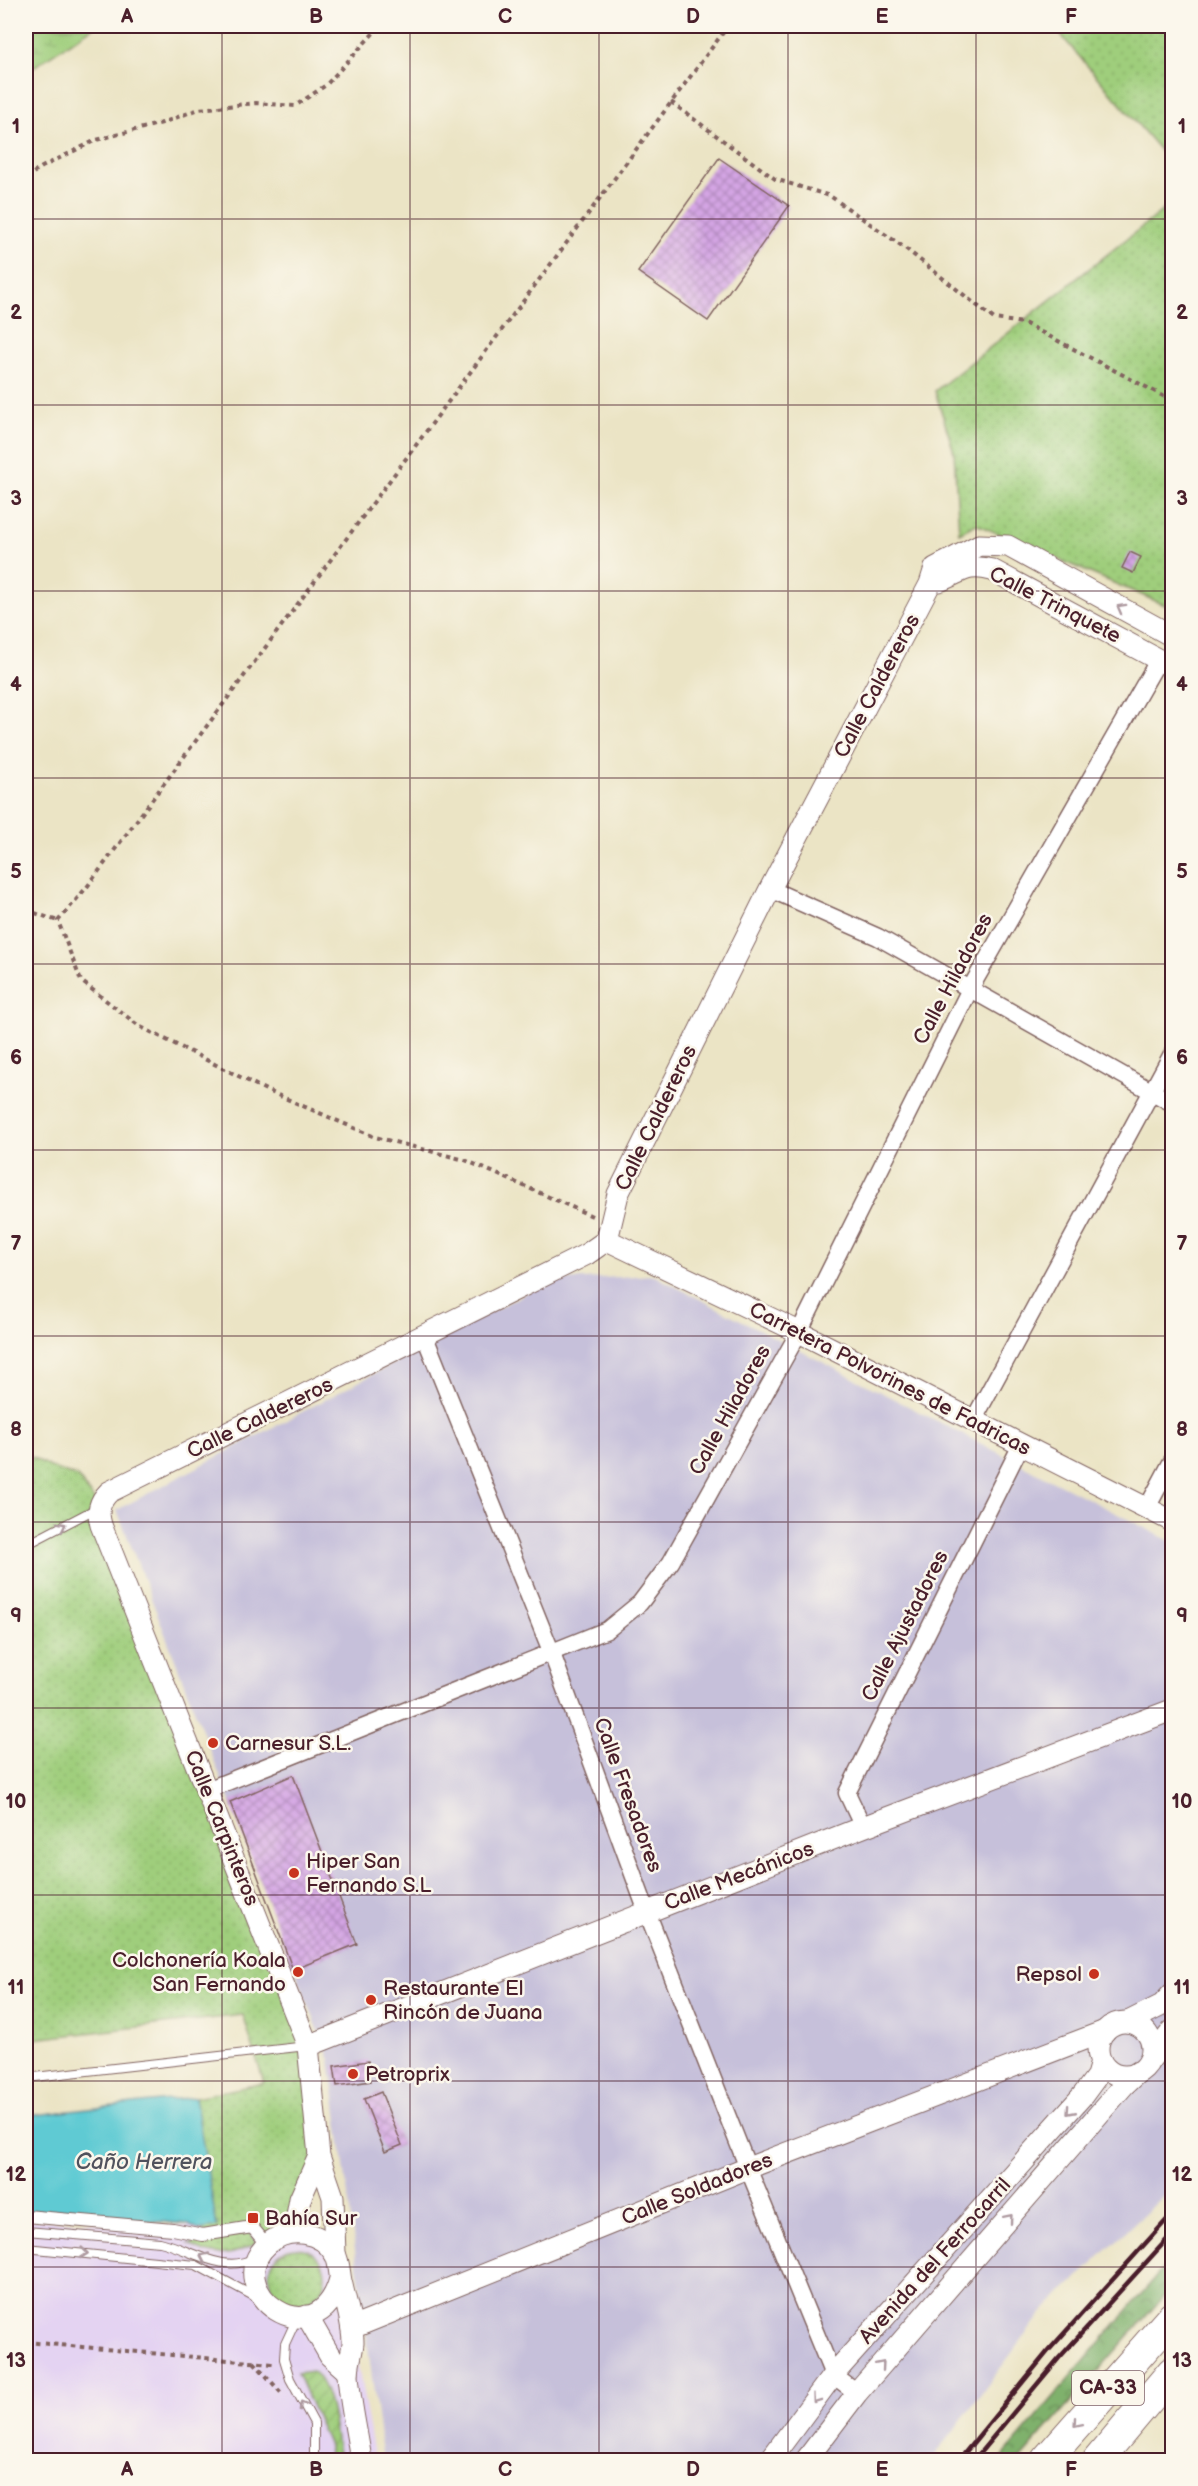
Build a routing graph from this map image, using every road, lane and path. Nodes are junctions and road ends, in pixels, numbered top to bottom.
1 (380, 26) edge
2 (728, 26) edge
3 (671, 102) junction
4 (26, 178) edge
5 (1173, 396) edge
6 (930, 584) junction
7 (1173, 636) edge
8 (1166, 663) edge
9 (770, 889) junction
10 (26, 910) edge
11 (58, 921) junction
12 (970, 989) junction
13 (1173, 1054) edge
14 (1153, 1092) junction
15 (1173, 1103) edge
16 (606, 1240) junction
17 (799, 1332) junction
18 (425, 1336) junction
19 (974, 1421) junction
20 (1021, 1445) junction
21 (1173, 1461) edge
22 (99, 1507) junction
23 (1147, 1508) junction
24 (1173, 1521) edge
25 (26, 1545) edge
26 (551, 1652) junction
27 (1173, 1710) edge
28 (207, 1790) junction
29 (863, 1827) junction
30 (647, 1912) junction
31 (1173, 1994) edge
32 (1128, 2022) junction
33 (1105, 2031) junction
34 (1173, 2031) edge
35 (308, 2046) junction
36 (1045, 2056) junction
37 (1100, 2058) junction
38 (1144, 2066) junction
39 (26, 2078) edge
40 (319, 2156) junction
41 (748, 2168) junction
42 (26, 2216) edge
43 (26, 2231) edge
44 (294, 2232) junction
45 (26, 2248) edge
46 (263, 2250) junction
47 (335, 2254) junction
48 (340, 2279) junction
49 (264, 2301) junction
50 (303, 2317) junction
51 (1173, 2317) edge
52 (352, 2328) junction
53 (26, 2342) edge
54 (254, 2362) dead end
55 (348, 2372) junction
56 (1173, 2372) edge
57 (833, 2374) junction
58 (857, 2393) junction
59 (1173, 2457) edge
60 (314, 2460) edge
61 (361, 2460) edge
62 (770, 2460) edge
63 (806, 2460) edge
64 (1046, 2460) edge
65 (1098, 2460) edge
66 (1164, 2460) edge

1 - 4 path
2 - 3 path
3 - 5 path
3 - 11 path
7 -> 6 street, Calle Trinquete
6 - 8 street, Calle Trinquete
6 - 9 street, Calle Caldereros
8 - 12 street, Calle Hiladores
9 - 12 street
9 - 16 street, Calle Caldereros
10 - 11 path
11 - 16 path
12 - 14 street
12 - 17 street, Calle Hiladores
13 - 14 street
14 - 15 street
14 - 19 street
16 - 17 street, Carretera Polvorines de Fadricas
16 - 18 street, Calle Caldereros
17 - 19 street, Carretera Polvorines de Fadricas
17 - 26 street, Calle Hiladores
18 - 22 street, Calle Caldereros
18 - 26 street, Calle Fresadores
19 - 20 street, Carretera Polvorines de Fadricas
20 - 23 street, Carretera Polvorines de Fadricas
20 - 29 street, Calle Ajustadores
21 - 23 street
25 -> 22 lane
22 - 28 street, Calle Carpinteros
23 - 24 street, Carretera Polvorines de Fadricas
26 - 28 street, Calle Hiladores
26 - 30 street, Calle Fresadores
27 - 29 street, Calle Mecánicos
28 - 35 street, Calle Carpinteros
29 - 30 street, Calle Mecánicos
30 - 35 street, Calle Mecánicos
30 - 41 street, Calle Fresadores
31 - 32 street
32 - 33 street
32 - 38 street
33 - 36 street, Calle Soldadores
33 - 37 street, Avenida del Ferrocarril
34 - 38 street, Avenida del Ferrocarril
35 - 39 lane
35 - 40 street, Calle Carpinteros
36 - 37 street, Calle Soldadores
36 - 41 street, Calle Soldadores
37 - 38 street
37 -> 57 street, Avenida del Ferrocarril
58 -> 38 street, Avenida del Ferrocarril
40 - 44 street
40 - 47 street
41 - 52 street, Calle Soldadores
41 - 57 street, Calle Fresadores
42 - 46 street
46 -> 43 lane
44 - 46 street
44 - 47 street
45 -> 49 lane
46 - 49 street
47 - 48 street
48 - 50 street
48 - 52 street
49 - 50 street
50 - 55 street
60 -> 50 lane
51 -> 64 highway, CA-33
52 - 55 street
53 - 54 path
55 - 61 street
56 - 65 highway, CA-33
57 - 58 street, Calle Fresadores
57 -> 62 street, Avenida del Ferrocarril
58 - 63 street, Avenida del Ferrocarril
59 - 66 lane

